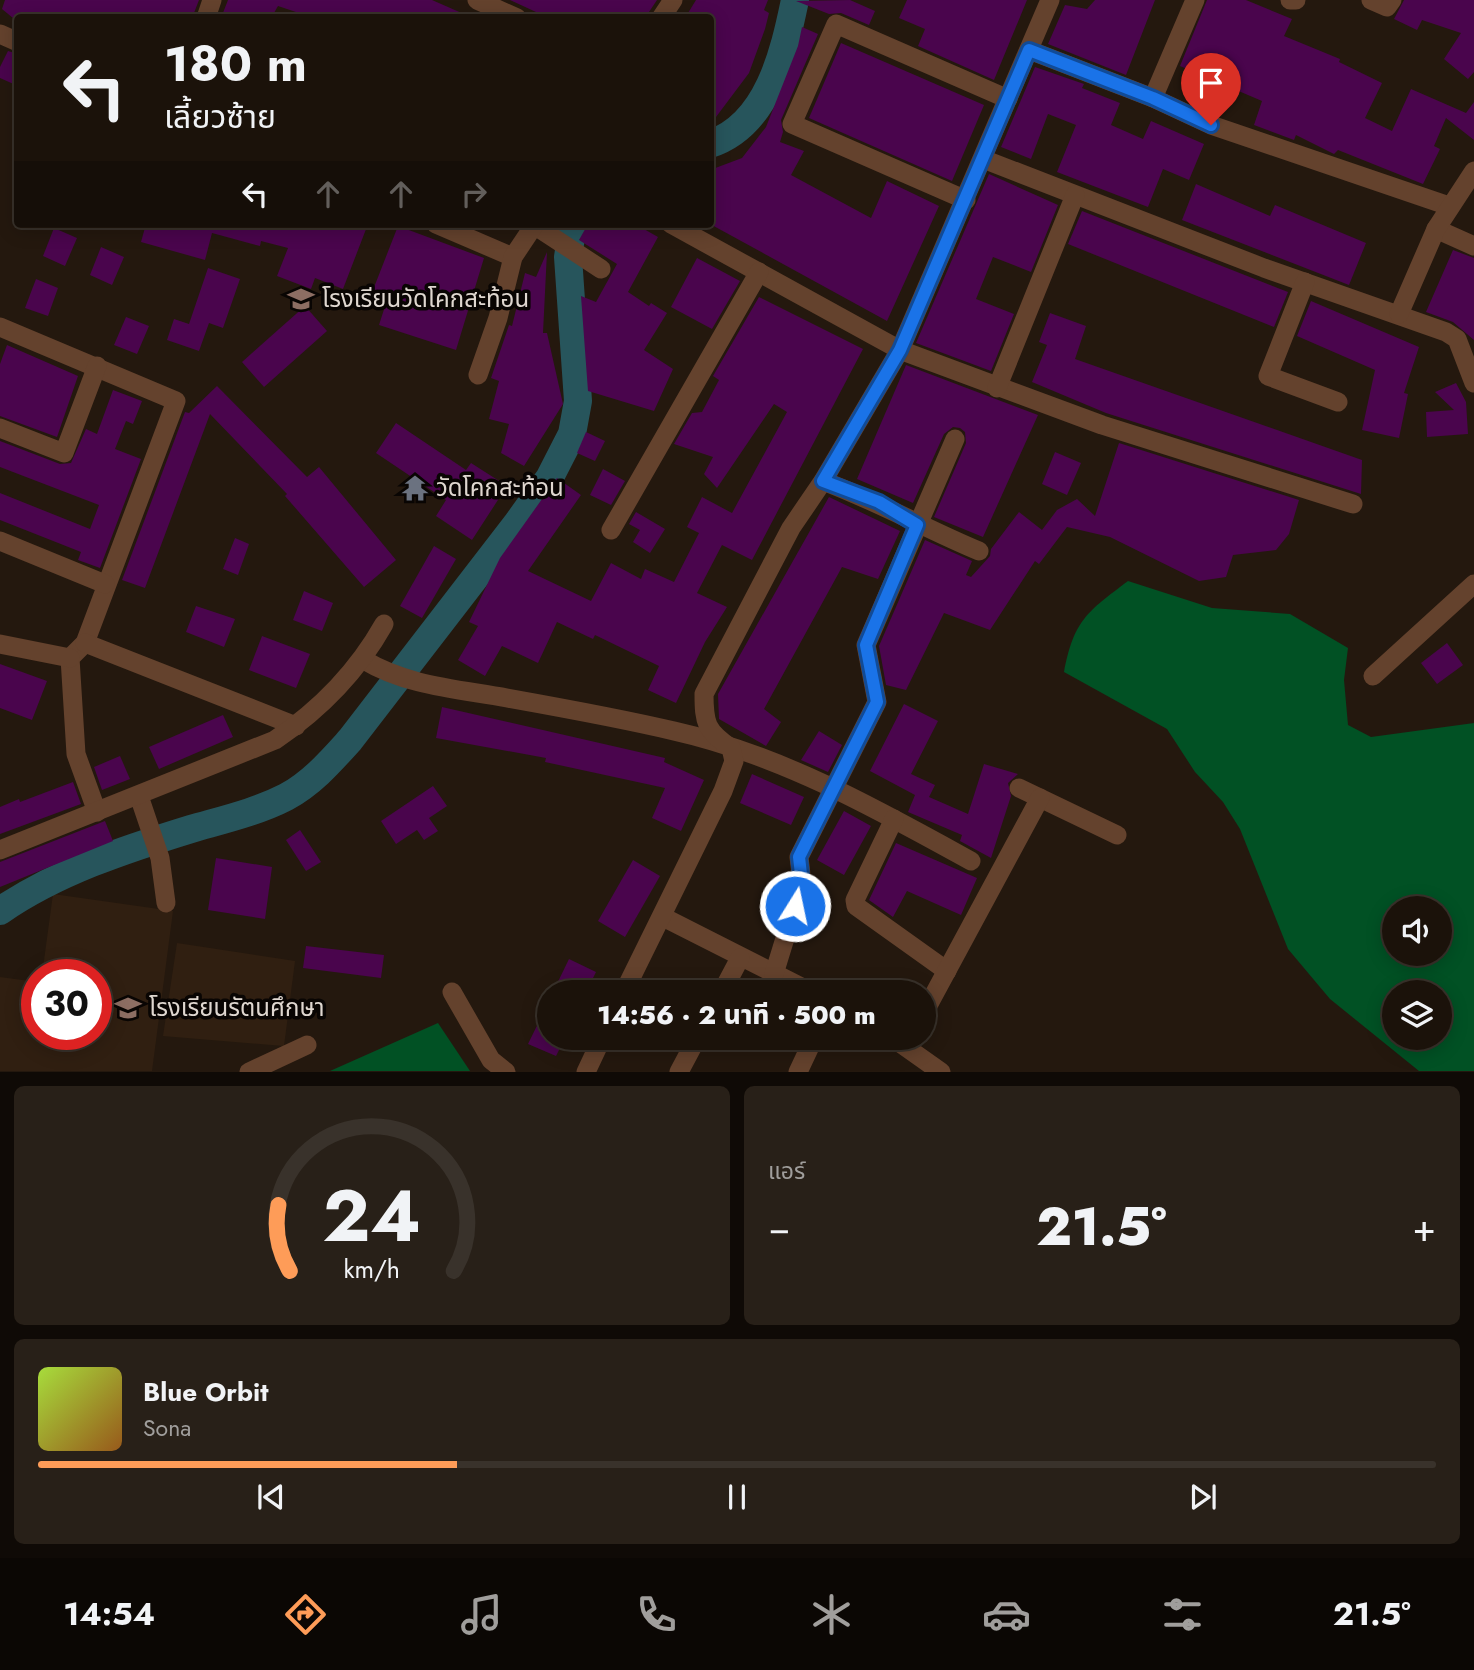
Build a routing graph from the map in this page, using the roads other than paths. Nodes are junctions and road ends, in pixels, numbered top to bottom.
1 (477, 0) edge
2 (1050, 0) edge
3 (1195, 0) edge
4 (1290, 0) edge
5 (1296, 0) edge
6 (1371, 0) edge
7 (1392, 0) edge
8 (508, 14) edge
9 (1029, 50) junction
10 (1153, 98) junction
11 (1008, 99) junction
12 (983, 159) junction
13 (1474, 171) edge
14 (1075, 194) junction
15 (965, 200) junction
16 (1449, 206) junction
17 (445, 228) edge
18 (533, 228) edge
19 (540, 228) edge
20 (678, 228) edge
21 (1436, 229) junction
22 (1474, 246) edge
23 (513, 257) junction
24 (601, 269) dead end
25 (759, 272) junction
26 (1305, 282) junction
27 (1399, 314) junction
28 (0, 327) edge
29 (900, 350) junction
30 (97, 366) junction
31 (478, 375) dead end
32 (1474, 383) edge
33 (997, 388) junction
34 (1338, 402) dead end
35 (0, 428) edge
36 (955, 439) dead end
37 (823, 481) junction
38 (1353, 504) dead end
39 (917, 525) junction
40 (611, 530) dead end
41 (0, 541) edge
42 (979, 551) dead end
43 (106, 584) junction
44 (1474, 584) edge
45 (384, 624) dead end
46 (85, 643) junction
47 (0, 644) edge
48 (69, 658) junction
49 (372, 665) junction
50 (1373, 676) dead end
51 (296, 726) junction
52 (731, 748) junction
53 (834, 788) junction
54 (1019, 788) dead end
55 (1040, 798) junction
56 (141, 803) junction
57 (97, 812) junction
58 (894, 819) junction
59 (1117, 835) dead end
60 (0, 850) edge
61 (971, 861) dead end
62 (166, 903) dead end
63 (663, 916) junction
64 (740, 958) junction
65 (947, 971) junction
66 (774, 974) junction
67 (630, 980) edge
68 (728, 980) edge
69 (786, 980) edge
70 (936, 991) edge
71 (452, 992) dead end
72 (307, 1045) dead end
73 (596, 1050) edge
74 (691, 1050) edge
75 (808, 1050) edge
76 (915, 1050) edge
77 (249, 1072) edge
78 (506, 1072) edge
79 (586, 1072) edge
80 (680, 1072) edge
81 (798, 1072) edge
82 (940, 1072) edge

1 - 8 street
2 - 9 street
3 - 10 street
4 - 5 street
6 - 7 street
9 - 10 street
9 - 11 street
10 - 16 street
11 - 12 street
11 - 15 street
12 - 14 street
12 - 15 street
13 - 16 street
14 - 26 street
14 - 33 street
15 - 29 street
16 - 21 street
17 - 23 street
18 - 23 street
19 - 24 street
20 - 25 street
21 - 22 street
21 - 27 street
23 - 31 street
25 - 29 street
25 - 40 street
26 - 27 street
26 - 34 street
27 - 32 street
28 - 30 street
29 - 33 street
29 - 37 street
30 - 35 street
30 - 43 street
33 - 38 street
36 - 39 street
37 - 39 street
37 - 52 street
39 - 42 street
39 - 53 street
41 - 43 street
43 - 46 street
44 - 50 street
45 - 49 street
46 - 48 street
46 - 51 street
47 - 48 street
48 - 57 street
49 - 51 street
49 - 52 street
51 - 56 street
52 - 53 street
52 - 63 street
53 - 58 street
53 - 66 street
54 - 55 street
55 - 59 street
55 - 65 street
56 - 57 street
56 - 62 street
57 - 60 street
58 - 61 street
58 - 65 street
63 - 64 street
63 - 67 street
64 - 66 street
64 - 68 street
65 - 70 street
66 - 69 street
71 - 78 street
72 - 77 street
73 - 79 street
74 - 80 street
75 - 81 street
76 - 82 street

